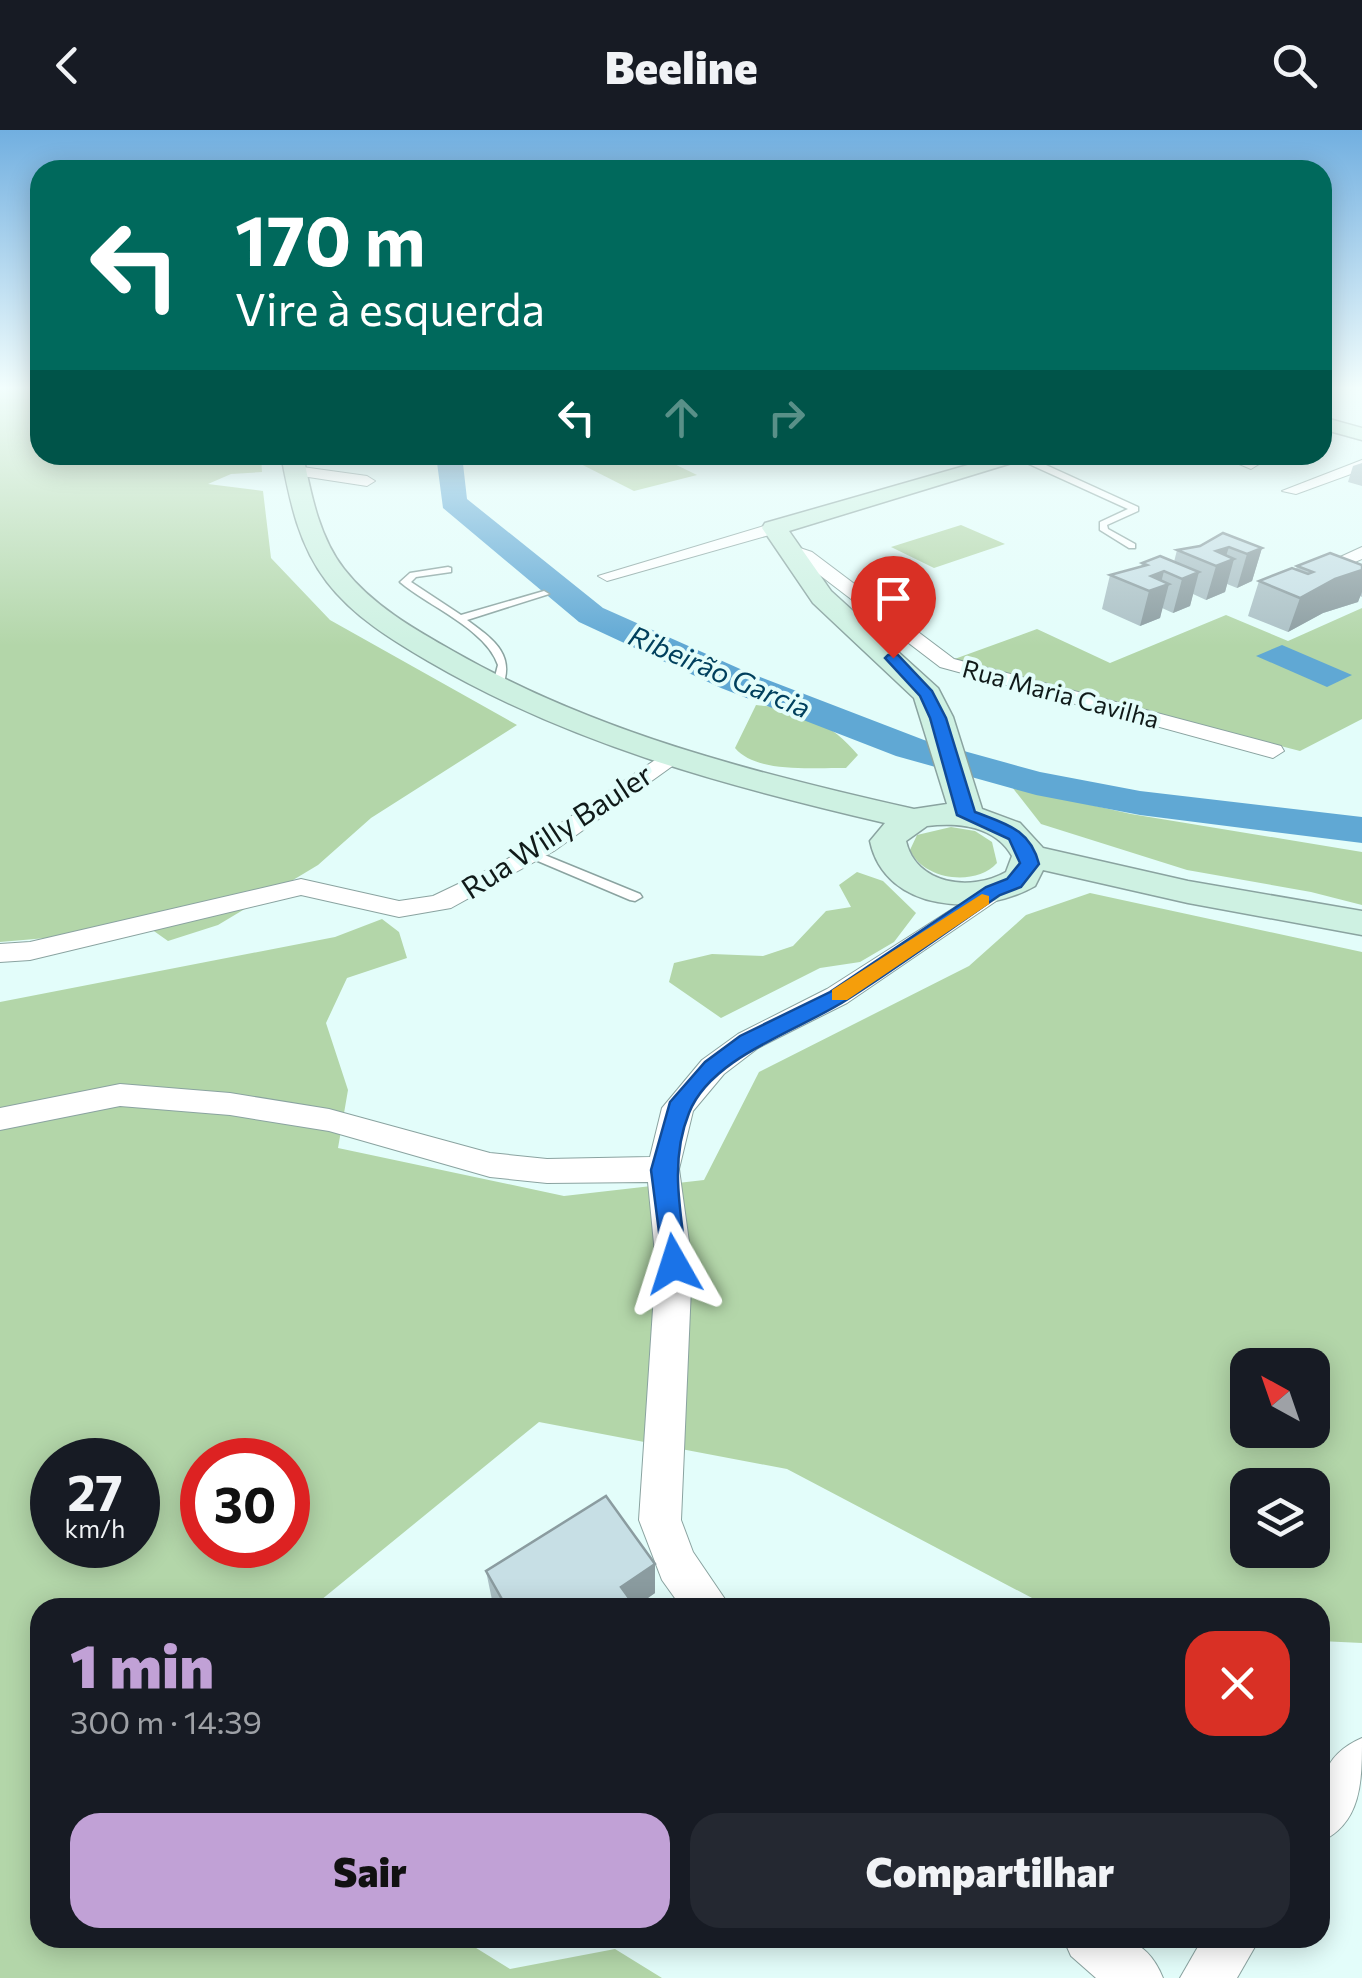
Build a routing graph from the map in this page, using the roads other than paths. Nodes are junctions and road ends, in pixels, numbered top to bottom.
1 (295, 473) edge
2 (336, 473) edge
3 (973, 473) edge
4 (1060, 473) edge
5 (1341, 473) edge
6 (367, 481) dead end
7 (1290, 491) dead end
8 (781, 538) junction
9 (1132, 546) dead end
10 (1362, 552) edge
11 (448, 570) dead end
12 (607, 576) dead end
13 (1298, 580) edge
14 (544, 594) dead end
15 (458, 619) junction
16 (496, 688) junction
17 (1273, 751) dead end
18 (670, 756) junction
19 (966, 815) junction
20 (901, 830) junction
21 (530, 853) junction
22 (1030, 856) junction
23 (929, 888) junction
24 (993, 891) junction
25 (635, 897) dead end
26 (1362, 923) edge
27 (921, 940) junction
28 (0, 953) edge
29 (0, 1120) edge
30 (663, 1170) junction
31 (702, 1598) edge
32 (1362, 1762) edge
33 (1330, 1805) edge
34 (1101, 1948) edge
35 (1227, 1948) edge
36 (1137, 1978) edge
37 (1206, 1978) edge

1 - 16 main road
2 - 6 street
3 - 8 main road
4 - 9 lane
5 - 7 street
8 - 12 street
8 - 17 street, Rua Maria Cavilha
8 - 19 main road
10 - 13 street
11 - 15 lane
14 - 15 lane
15 - 16 lane
16 - 18 main road
18 - 20 main road
18 - 21 street, Rua Willy Bauler
19 - 20 main road
19 - 22 main road
20 - 23 main road
21 - 25 lane
21 - 28 street, Rua Willy Bauler
22 - 24 main road
22 - 26 main road
23 - 24 main road
23 - 27 street
24 - 27 street
27 - 30 street
29 - 30 street
30 - 31 street
32 - 33 street
34 - 36 street
35 - 37 street

